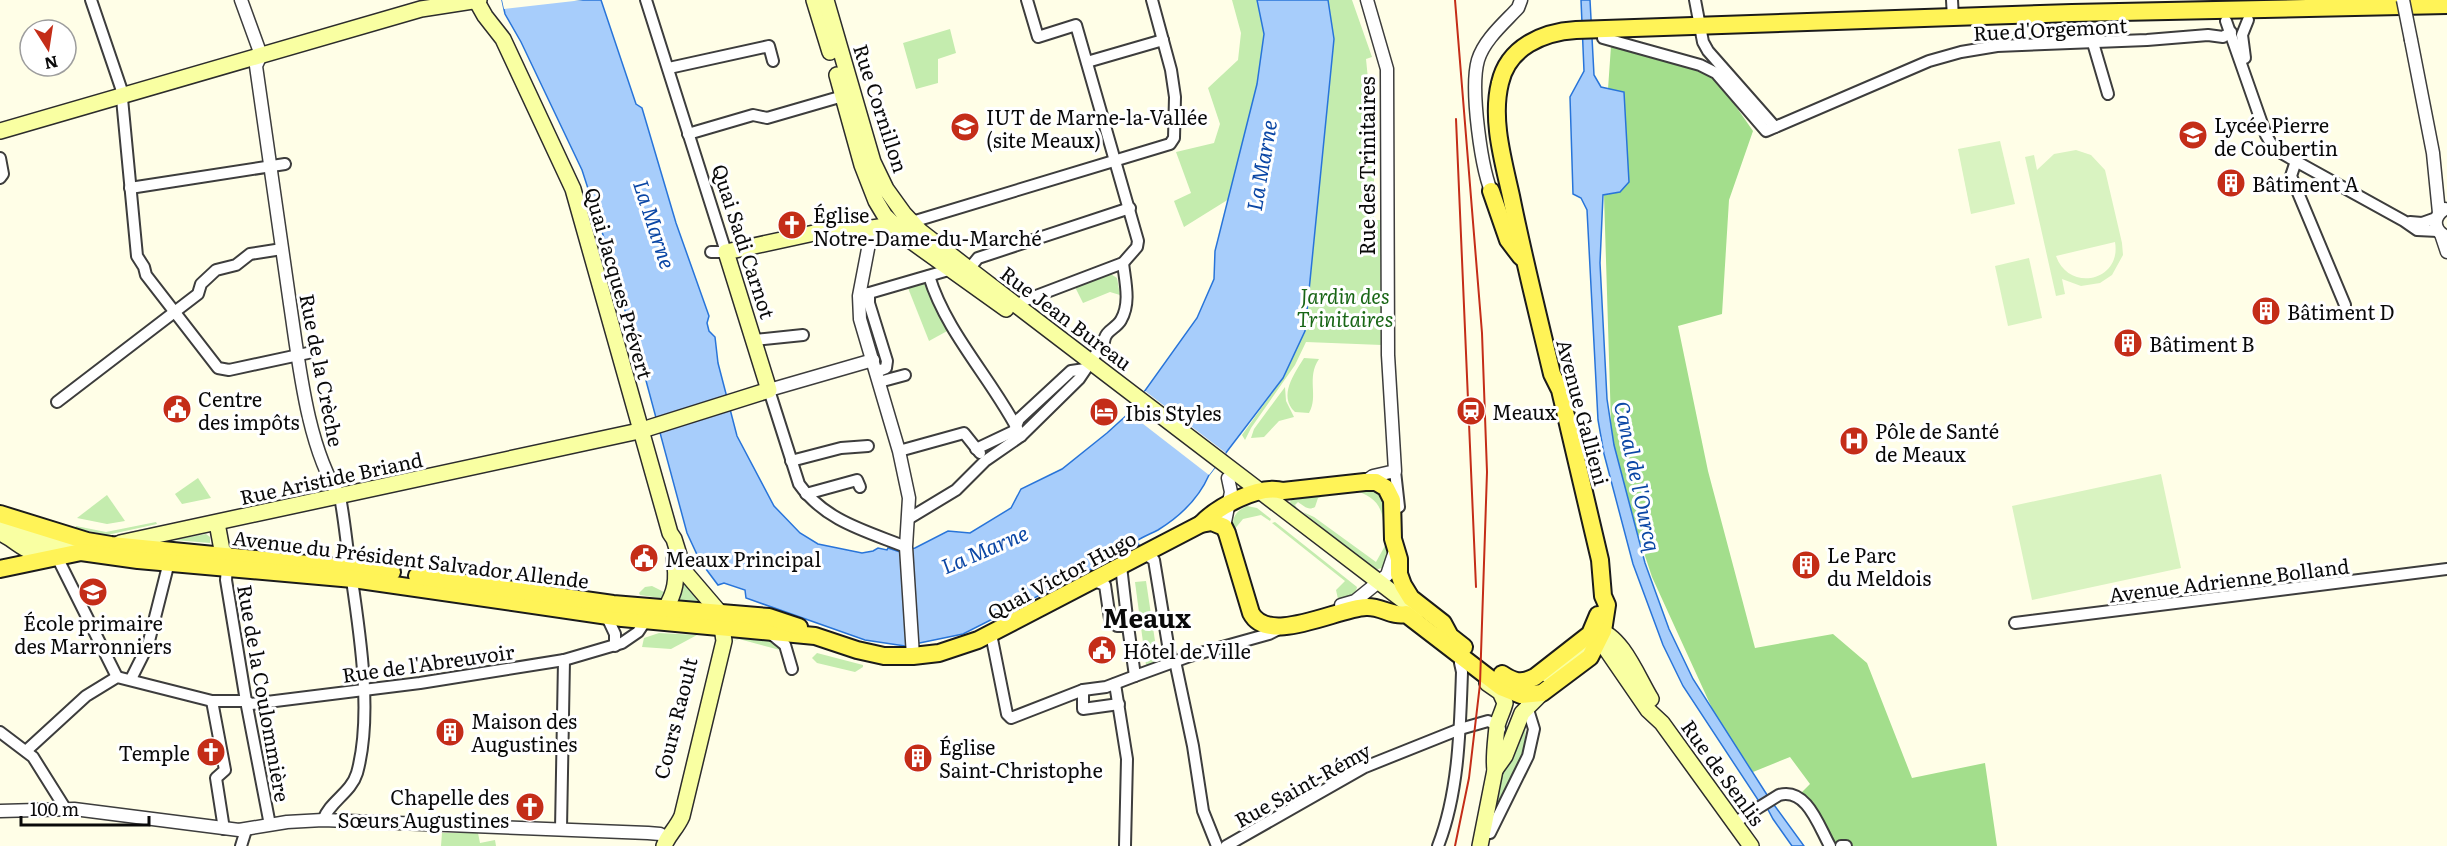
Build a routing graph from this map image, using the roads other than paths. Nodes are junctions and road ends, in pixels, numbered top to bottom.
1 (91, 0) edge
2 (241, 0) edge
3 (477, 0) edge
4 (646, 0) edge
5 (814, 0) edge
6 (826, 0) edge
7 (1027, 0) edge
8 (1152, 0) edge
9 (1367, 0) edge
10 (1521, 0) edge
11 (1694, 0) edge
12 (1952, 0) edge
13 (2226, 0) edge
14 (2403, 0) edge
15 (2424, 0) edge
16 (2447, 5) edge
17 (2308, 9) junction
18 (2184, 12) junction
19 (2447, 14) edge
20 (2248, 15) junction
21 (1953, 18) junction
22 (1680, 26) junction
23 (2229, 26) junction
24 (1701, 30) junction
25 (1603, 34) junction
26 (1163, 40) junction
27 (2093, 43) junction
28 (1708, 51) junction
29 (261, 55) junction
30 (773, 61) dead end
31 (1086, 62) junction
32 (1700, 65) junction
33 (669, 68) junction
34 (2251, 88) junction
35 (2108, 94) dead end
36 (122, 96) junction
37 (843, 96) junction
38 (1771, 129) junction
39 (0, 131) edge
40 (688, 134) junction
41 (2433, 153) junction
42 (0, 158) edge
43 (1115, 161) junction
44 (2296, 161) junction
45 (279, 165) junction
46 (0, 178) edge
47 (130, 188) junction
48 (1491, 191) junction
49 (2447, 191) edge
50 (1130, 208) junction
51 (2441, 213) edge
52 (2404, 221) junction
53 (912, 222) junction
54 (893, 226) junction
55 (872, 228) junction
56 (1522, 234) junction
57 (2442, 234) edge
58 (282, 249) junction
59 (718, 252) junction
60 (2447, 252) edge
61 (1525, 261) junction
62 (1123, 263) junction
63 (969, 268) junction
64 (952, 269) junction
65 (929, 276) junction
66 (864, 295) junction
67 (2345, 305) dead end
68 (1019, 306) junction
69 (174, 313) junction
70 (802, 335) dead end
71 (755, 340) junction
72 (303, 354) junction
73 (1088, 365) junction
74 (876, 371) junction
75 (905, 375) dead end
76 (769, 390) junction
77 (1560, 390) junction
78 (57, 402) dead end
79 (639, 431) junction
80 (1018, 431) junction
81 (868, 446) dead end
82 (976, 449) junction
83 (899, 451) junction
84 (791, 461) junction
85 (985, 461) junction
86 (1395, 471) junction
87 (1230, 473) junction
88 (1365, 482) junction
89 (860, 487) dead end
90 (1262, 491) junction
91 (806, 494) junction
92 (340, 496) junction
93 (1231, 502) junction
94 (0, 514) edge
95 (908, 519) junction
96 (217, 523) junction
97 (1200, 524) junction
98 (0, 527) edge
99 (1224, 527) junction
100 (0, 533) edge
101 (670, 533) junction
102 (111, 545) junction
103 (906, 548) junction
104 (1397, 548) junction
105 (81, 552) junction
106 (1144, 554) junction
107 (57, 557) junction
108 (168, 562) junction
109 (227, 562) junction
110 (1122, 566) junction
111 (0, 569) edge
112 (2447, 569) edge
113 (351, 573) junction
114 (1094, 581) junction
115 (1375, 585) junction
116 (1605, 601) junction
117 (665, 609) junction
118 (599, 614) junction
119 (1406, 614) junction
120 (1253, 616) junction
121 (646, 620) junction
122 (721, 620) junction
123 (2015, 623) dead end
124 (1287, 625) junction
125 (1128, 626) junction
126 (768, 631) junction
127 (1597, 633) junction
128 (991, 634) junction
129 (815, 636) junction
130 (1447, 639) junction
131 (1240, 642) junction
132 (615, 646) junction
133 (912, 649) junction
134 (1623, 650) junction
135 (1590, 657) junction
136 (564, 660) junction
137 (1173, 662) junction
138 (1460, 663) junction
139 (1615, 664) junction
140 (792, 669) dead end
141 (1135, 676) junction
142 (117, 677) junction
143 (131, 679) junction
144 (1116, 684) junction
145 (365, 690) junction
146 (1083, 690) junction
147 (1523, 695) junction
148 (212, 701) junction
149 (246, 701) junction
150 (1119, 704) junction
151 (1662, 723) junction
152 (1502, 725) junction
153 (1460, 729) junction
154 (0, 732) edge
155 (26, 751) junction
156 (1498, 766) junction
157 (64, 808) junction
158 (0, 811) edge
159 (323, 820) junction
160 (1734, 823) junction
161 (270, 825) junction
162 (224, 829) junction
163 (561, 829) junction
164 (246, 830) junction
165 (1482, 838) edge
166 (662, 841) edge
167 (241, 846) edge
168 (1125, 846) edge
169 (1217, 846) edge
170 (1226, 846) edge
171 (1438, 846) edge
172 (1752, 846) edge
173 (1830, 846) edge
174 (1840, 846) edge
175 (1846, 846) edge

1 - 36 street
2 - 29 street
3 - 29 main road
3 - 79 main road, Quai Jacques Prévert
4 - 33 street, Quai Sadi Carnot
5 - 37 main road, Rue Cornillon
6 - 53 main road, Rue Cornillon
7 - 31 street
8 - 26 street
9 - 86 street, Rue des Trinitaires
10 - 48 street
11 - 22 street
11 - 24 street
12 - 21 street
13 - 18 main road
14 - 41 street, bridge
15 - 17 main road
16 - 17 main road
17 - 20 main road
18 - 20 main road
18 - 21 main road
19 - 20 main road
20 - 23 main road
20 - 34 street
21 - 24 main road
22 - 24 main road
22 - 25 main road
23 - 24 main road
23 - 27 street, Rue d'Orgemont
23 - 34 street
24 - 25 main road
24 - 28 street
25 - 32 street
25 - 56 main road
26 - 31 street
26 - 43 street
27 - 35 street
27 - 38 street, Rue d'Orgemont
28 - 32 street
28 - 38 street
29 - 36 main road
29 - 45 street, Rue de la Crèche
30 - 33 street
31 - 43 street
32 - 38 street
33 - 40 street, Quai Sadi Carnot
34 - 44 street
36 - 39 main road
36 - 47 street
37 - 40 street
37 - 54 main road, Rue Cornillon
40 - 59 street, Quai Sadi Carnot
41 - 49 street
41 - 51 street
42 - 46 street
43 - 50 street
43 - 53 street
44 - 52 street
44 - 67 street
45 - 47 street
45 - 58 street, Rue de la Crèche
47 - 69 street
48 - 56 street
48 - 61 main road
50 - 62 street
50 - 63 street
51 - 52 street
51 - 57 street
52 - 57 street
53 - 54 main road
53 - 63 main road, Rue Cornillon
54 - 55 main road
54 - 64 main road, Rue Cornillon
55 - 59 main road
55 - 66 street
56 - 61 main road, Avenue Gallieni
56 - 77 main road
57 - 60 street
58 - 69 street
58 - 72 street, Rue de la Crèche
59 - 71 main road, Quai Sadi Carnot
61 - 77 main road, Avenue Gallieni
62 - 68 street
62 - 73 street
63 - 68 main road, Rue Jean Bureau
64 - 65 street
64 - 73 main road, Rue Cornillon
65 - 66 street
65 - 80 street
66 - 74 street
68 - 73 main road, Rue Jean Bureau
69 - 72 street
69 - 78 street
70 - 71 street
71 - 76 main road, Quai Sadi Carnot
72 - 92 street, Rue de la Crèche
73 - 80 street
73 - 87 main road, Rue Jean Bureau
74 - 75 street
74 - 76 street
74 - 83 street
76 - 79 main road, Rue Aristide Briand
76 - 84 street, Quai Sadi Carnot
77 - 116 main road, Avenue Gallieni
79 - 92 main road, Rue Aristide Briand
79 - 101 main road, Quai Jacques Prévert
80 - 82 street
80 - 85 street
81 - 84 street
82 - 83 street
82 - 85 street
83 - 95 street
84 - 91 street, Quai Sadi Carnot
85 - 95 street
86 - 88 street
86 - 104 street, Rue des Trinitaires
87 - 90 main road, Rue Jean Bureau
87 - 93 street
88 - 90 main road
88 - 104 main road
89 - 91 street
90 - 93 main road, Quai Victor Hugo
90 - 115 main road, Rue Jean Bureau
91 - 103 street, Quai Sadi Carnot
92 - 96 main road, Rue Aristide Briand
92 - 113 street, Rue de la Crèche
93 - 97 main road, Quai Victor Hugo
93 - 99 street
94 - 102 main road, Avenue du Président Salvador Allende
95 - 103 street
96 - 102 main road, Rue Aristide Briand
96 - 109 main road
97 - 99 main road
97 - 106 main road, Quai Victor Hugo
98 - 105 main road, Avenue du Président Salvador Allende
99 - 120 main road
100 - 105 main road
101 - 117 main road
101 - 122 main road, Quai Jacques Prévert
102 - 105 main road, Rue Aristide Briand
102 - 109 main road, Avenue du Président Salvador Allende
103 - 133 street
104 - 115 street, Rue des Trinitaires
104 - 130 main road, Rue des Trinitaires
105 - 107 main road, Rue Aristide Briand
105 - 108 main road, Avenue du Président Salvador Allende
106 - 110 main road, Quai Victor Hugo
106 - 137 street
107 - 111 main road, Rue Aristide Briand
107 - 142 street
108 - 109 main road, Avenue du Président Salvador Allende
108 - 143 street
109 - 113 main road, Avenue du Président Salvador Allende
109 - 149 street, Rue de la Coulommière
110 - 114 main road, Quai Victor Hugo
110 - 125 street
112 - 123 street, Avenue Adrienne Bolland
113 - 117 main road, Avenue du Président Salvador Allende
113 - 118 main road, Avenue du Président Salvador Allende
113 - 145 street, Rue de la Crèche
114 - 125 street
114 - 128 main road, Quai Victor Hugo
115 - 119 main road
115 - 124 street
115 - 130 main road
116 - 127 main road, Avenue Gallieni
116 - 134 main road, Rue de Senlis
117 - 118 main road
117 - 122 main road, Avenue du Président Salvador Allende
118 - 121 main road, Avenue du Président Salvador Allende
118 - 132 street
119 - 124 main road
119 - 130 main road
120 - 124 main road
120 - 131 street
121 - 122 main road, Avenue du Président Salvador Allende
121 - 132 street, Rue de l'Abreuvoir
122 - 126 main road
122 - 129 main road, Avenue du Président Salvador Allende
122 - 166 main road, Cours Raoult
124 - 131 street
125 - 141 street
126 - 129 main road
126 - 140 street
127 - 134 main road, Rue de Senlis
127 - 135 main road, Avenue Gallieni
127 - 139 main road, Rue de Senlis
127 - 147 main road
128 - 133 main road, Quai Victor Hugo
128 - 146 street
129 - 133 main road
130 - 138 main road
130 - 147 main road
131 - 137 street
132 - 136 street, Rue de l'Abreuvoir
134 - 151 main road, Rue de Senlis
135 - 139 main road
135 - 147 main road, Avenue Gallieni
136 - 145 street, Rue de l'Abreuvoir
136 - 163 street
137 - 141 street
137 - 169 street
138 - 152 main road
138 - 153 street
139 - 151 main road, Rue de Senlis
141 - 144 street
142 - 143 street, Rue de l'Abreuvoir
142 - 155 street
143 - 148 street, Rue de l'Abreuvoir
144 - 146 street
144 - 150 street
145 - 149 street, Rue de l'Abreuvoir
145 - 159 street, Rue de la Crèche
146 - 150 street
147 - 152 main road
147 - 152 main road
147 - 156 main road
147 - 165 street
148 - 149 street, Rue de l'Abreuvoir
148 - 162 street
149 - 161 street, Rue de la Coulommière
150 - 168 street
151 - 160 main road, Rue de Senlis
152 - 153 street, Rue Saint-Rémy
152 - 156 main road
153 - 170 street, Rue Saint-Rémy
153 - 171 street
154 - 155 street
155 - 157 street
156 - 165 main road
157 - 158 street
157 - 162 street
159 - 161 street
159 - 163 street
160 - 172 main road, Rue de Senlis
160 - 173 street
161 - 164 street
162 - 164 street
163 - 166 street
164 - 167 street
174 - 175 street

